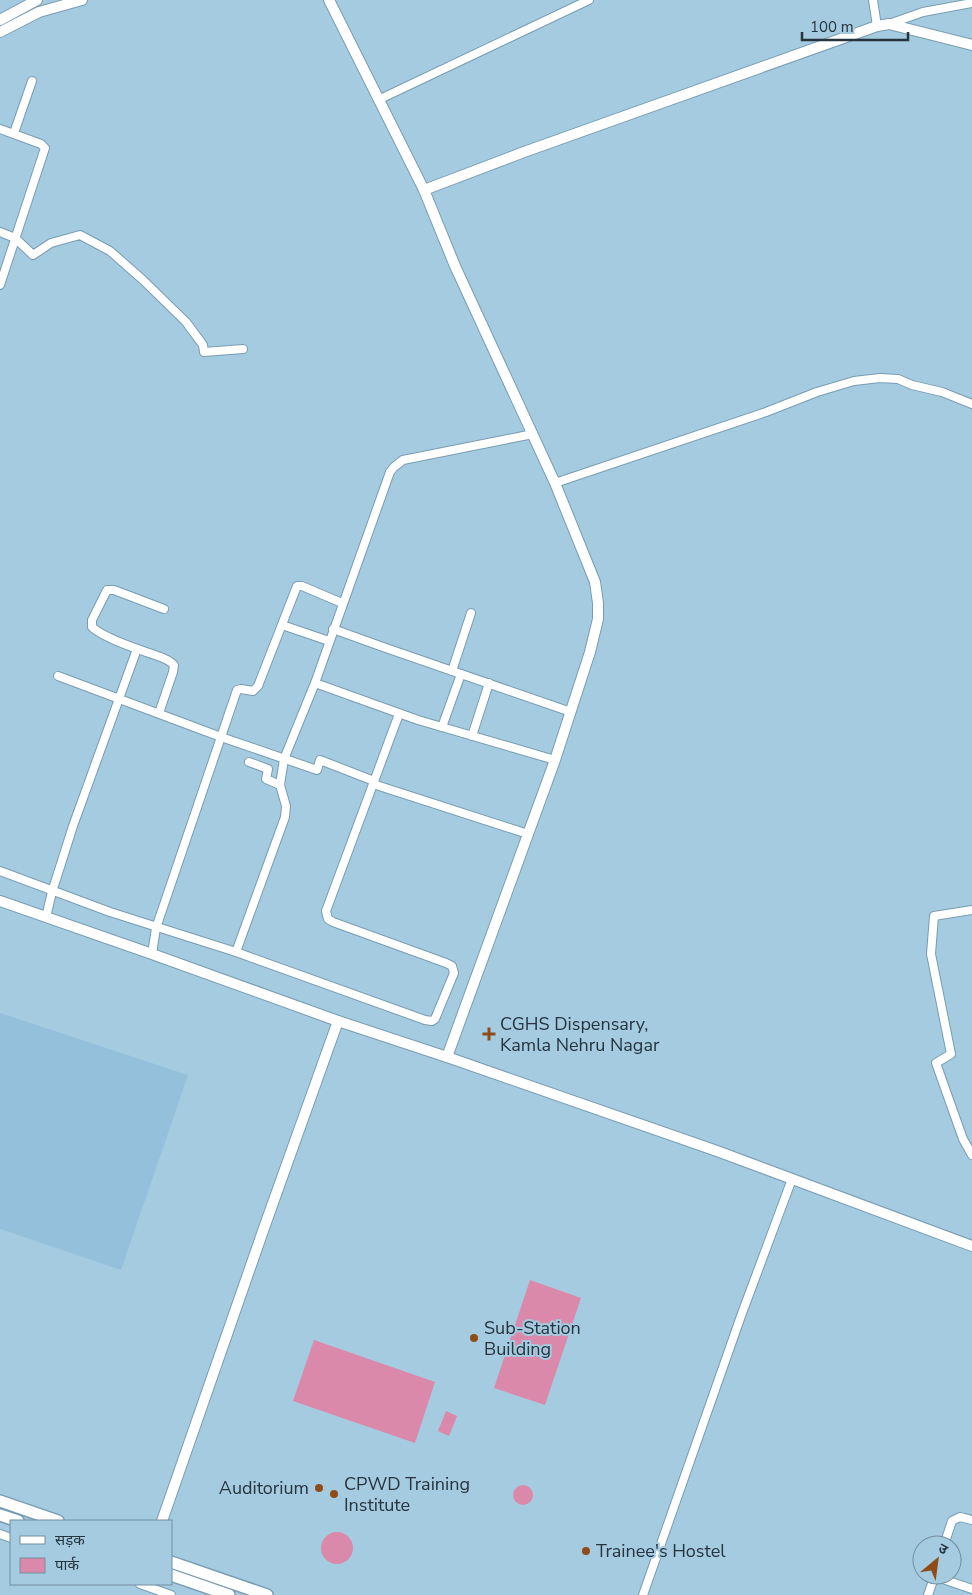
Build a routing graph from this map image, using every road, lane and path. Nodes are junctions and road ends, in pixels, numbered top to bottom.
1 (37, 0) edge
2 (82, 0) edge
3 (329, 0) edge
4 (589, 0) edge
5 (873, 0) edge
6 (970, 2) edge
7 (0, 20) edge
8 (889, 24) junction
9 (877, 26) junction
10 (0, 32) edge
11 (972, 45) edge
12 (32, 81) dead end
13 (378, 100) junction
14 (0, 129) edge
15 (14, 133) junction
16 (424, 190) junction
17 (0, 232) edge
18 (15, 238) junction
19 (0, 284) edge
20 (242, 349) dead end
21 (972, 404) edge
22 (533, 434) junction
23 (555, 483) junction
24 (342, 603) junction
25 (164, 609) dead end
26 (471, 613) dead end
27 (282, 625) junction
28 (333, 629) junction
29 (329, 641) junction
30 (137, 649) junction
31 (452, 671) junction
32 (461, 674) junction
33 (58, 676) dead end
34 (314, 683) junction
35 (489, 683) junction
36 (120, 699) junction
37 (571, 712) junction
38 (159, 713) junction
39 (399, 714) junction
40 (442, 727) junction
41 (472, 736) junction
42 (221, 737) junction
43 (284, 759) junction
44 (555, 760) junction
45 (249, 762) dead end
46 (374, 782) junction
47 (280, 785) junction
48 (528, 834) junction
49 (0, 871) edge
50 (52, 892) junction
51 (0, 901) edge
52 (972, 910) edge
53 (46, 917) junction
54 (156, 928) junction
55 (236, 952) junction
56 (152, 954) junction
57 (338, 1020) junction
58 (447, 1057) junction
59 (972, 1155) edge
60 (792, 1179) junction
61 (972, 1246) edge
62 (0, 1501) edge
63 (0, 1515) edge
64 (15, 1520) edge
65 (55, 1520) edge
66 (162, 1520) edge
67 (972, 1520) edge
68 (947, 1535) edge
69 (172, 1562) edge
70 (172, 1575) edge
71 (143, 1585) edge
72 (171, 1595) edge
73 (229, 1595) edge
74 (267, 1595) edge
75 (643, 1595) edge

1 - 7 street
2 - 10 street
3 - 13 street
4 - 13 street
5 - 9 street
6 - 8 street
8 - 9 street
8 - 11 street
9 - 16 street
12 - 15 street
13 - 16 street
14 - 15 street
15 - 18 street
16 - 22 street
17 - 18 street
18 - 19 street
18 - 20 street
21 - 23 street
22 - 23 street
22 - 24 street
23 - 37 street
24 - 27 street
24 - 28 street
25 - 30 street
26 - 31 street
27 - 29 street
27 - 42 street
28 - 29 street
28 - 31 street
29 - 34 street
30 - 36 street
30 - 38 street
31 - 32 street
32 - 35 street
32 - 40 street
33 - 36 street
34 - 39 street
34 - 43 street
35 - 37 street
35 - 41 street
36 - 38 street
36 - 50 street
37 - 44 street
38 - 42 street
39 - 40 street
39 - 46 street
40 - 41 street
41 - 44 street
42 - 43 street
42 - 54 street
43 - 46 street
43 - 47 street
44 - 48 street
45 - 47 street
46 - 48 street
46 - 55 street
47 - 55 street
48 - 58 street
49 - 50 street
50 - 53 street
50 - 54 street
51 - 53 street
52 - 59 street
53 - 56 street
54 - 55 street
54 - 56 street
56 - 57 street
57 - 58 street
57 - 66 street
58 - 60 street
60 - 61 street
60 - 75 street
62 - 65 main road
63 - 64 main road
67 - 68 street
69 - 74 main road
70 - 73 main road
71 - 72 street

